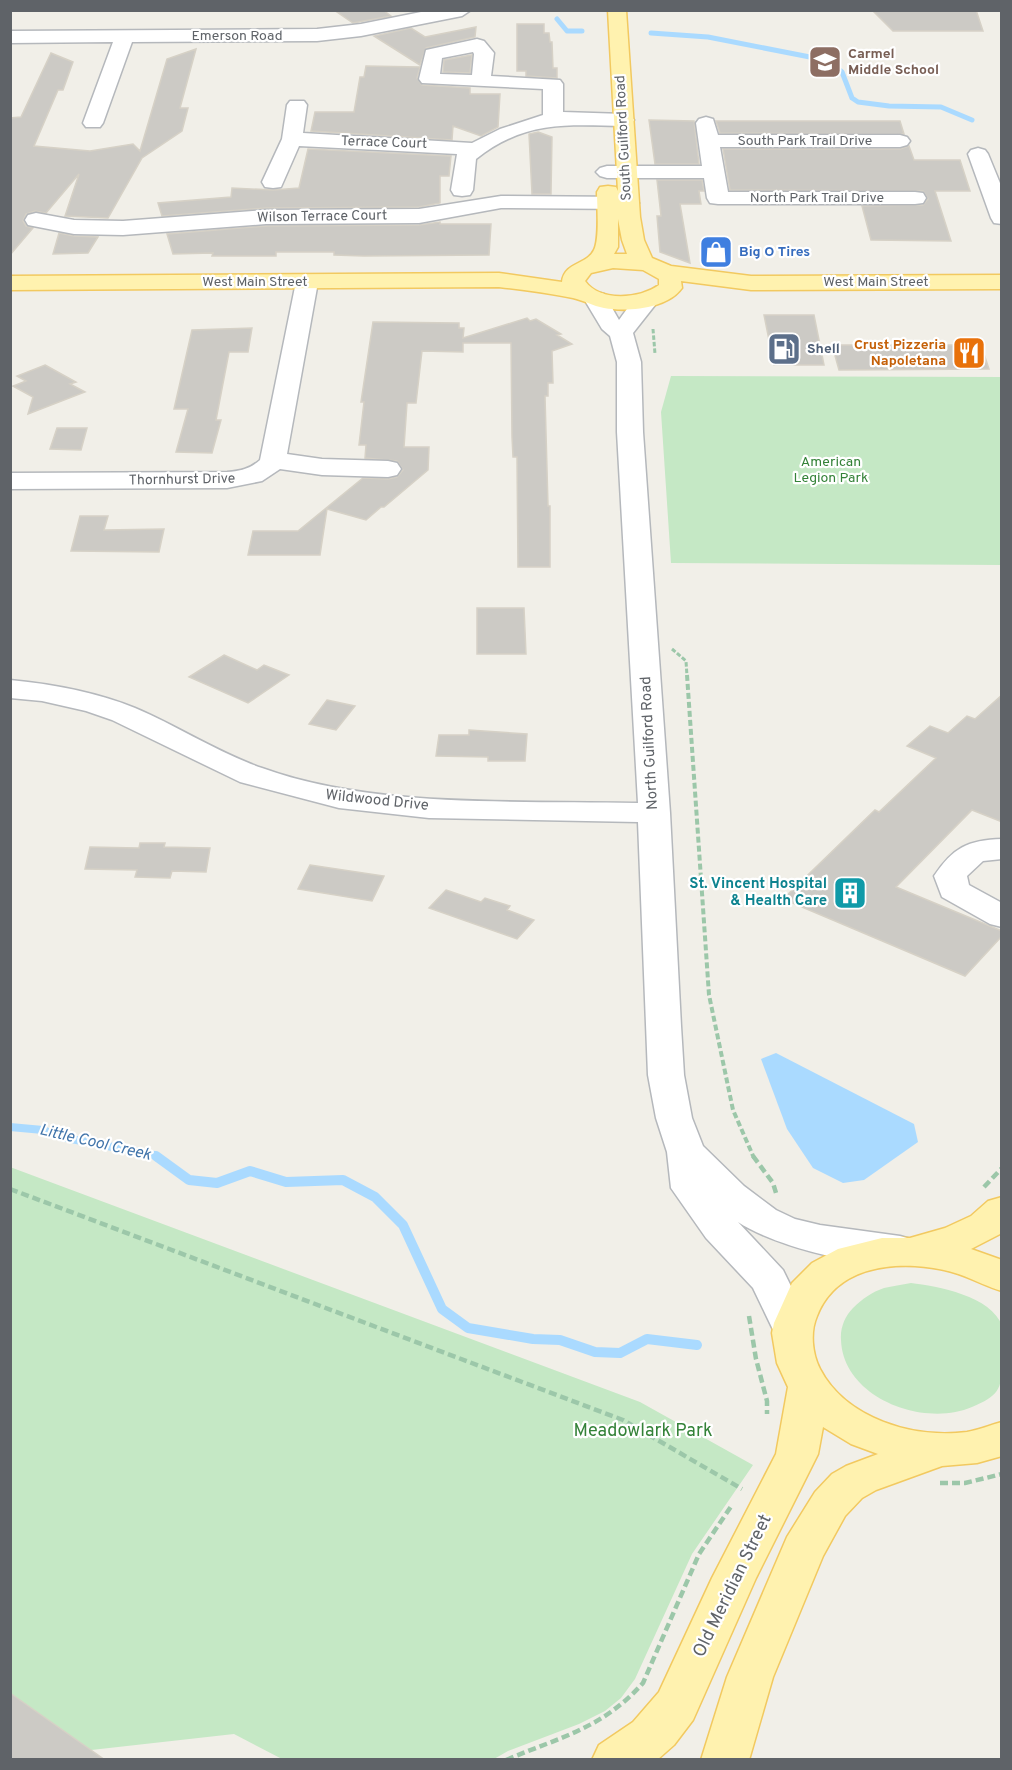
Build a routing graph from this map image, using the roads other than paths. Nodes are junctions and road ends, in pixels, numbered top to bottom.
1 (462, 10) edge
2 (600, 10) edge
3 (617, 10) edge
4 (10, 37) edge
5 (124, 37) junction
6 (481, 81) dead end
7 (297, 105) dead end
8 (554, 119) junction
9 (614, 120) junction
10 (93, 123) dead end
11 (292, 139) junction
12 (900, 141) dead end
13 (475, 148) junction
14 (978, 154) dead end
15 (612, 159) junction
16 (715, 172) junction
17 (273, 182) dead end
18 (462, 190) dead end
19 (915, 198) dead end
20 (618, 203) junction
21 (1002, 218) edge
22 (36, 220) dead end
23 (643, 262) junction
24 (588, 281) junction
25 (307, 282) junction
26 (1002, 282) edge
27 (10, 283) edge
28 (657, 296) junction
29 (621, 333) junction
30 (273, 460) junction
31 (388, 469) dead end
32 (10, 481) edge
33 (10, 689) edge
34 (654, 813) junction
35 (1002, 849) edge
36 (1002, 917) edge
37 (686, 1152) junction
38 (1002, 1210) edge
39 (905, 1250) junction
40 (1002, 1277) edge
41 (792, 1329) junction
42 (809, 1387) junction
43 (1001, 1448) edge
44 (936, 1466) junction
45 (616, 1760) edge
46 (725, 1760) edge

1 - 5 street, Emerson Road
2 - 9 main road, South Guilford Road
3 - 9 main road, South Guilford Road
4 - 5 street, Emerson Road
5 - 10 street
6 - 8 street
7 - 11 street
8 - 9 street
8 - 13 street
9 - 15 main road, South Guilford Road
9 - 15 main road, South Guilford Road
11 - 13 street, Terrace Court
11 - 17 street
12 - 16 street, South Park Trail Drive
13 - 18 street
14 - 21 street
15 - 16 street
15 - 20 main road, South Guilford Road
16 - 19 street, North Park Trail Drive
20 - 22 street, Wilson Terrace Court
20 - 23 main road, South Guilford Road
20 - 24 main road, South Guilford Road
23 - 24 main road
23 - 28 main road
24 - 25 main road, West Main Street
24 - 28 main road, West Main Street
24 - 29 street, North Guilford Road
25 - 27 main road, West Main Street
25 - 30 street
26 - 28 main road, West Main Street
28 - 29 street
29 - 34 street, North Guilford Road
30 - 31 street
30 - 32 street, Thornhurst Drive
33 - 34 street, Wildwood Drive
34 - 37 street, North Guilford Road
35 - 36 street
37 - 39 street, North Guilford Road
37 - 41 street, North Guilford Road
38 - 39 main road
39 - 40 main road
39 - 41 main road
41 - 42 main road
42 - 44 main road
42 - 45 main road, Old Meridian Street
43 - 44 main road
44 - 46 main road

